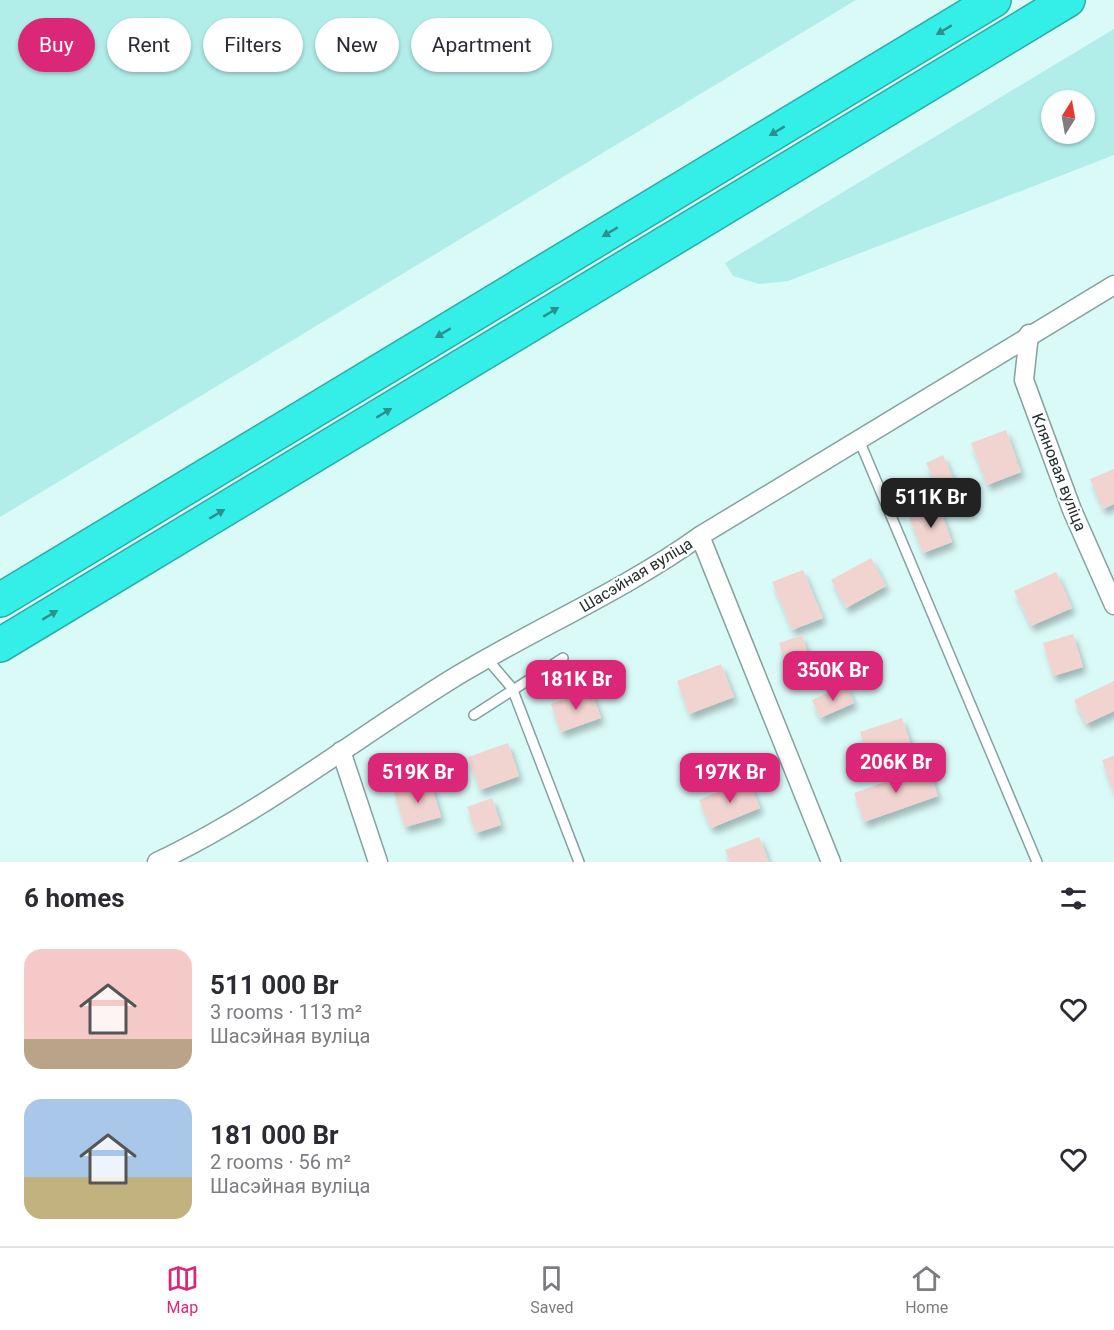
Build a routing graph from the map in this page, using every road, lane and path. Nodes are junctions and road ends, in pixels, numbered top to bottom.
1 (994, 0) edge
2 (1068, 0) edge
3 (1114, 285) edge
4 (1029, 334) junction
5 (859, 440) junction
6 (700, 536) junction
7 (0, 600) edge
8 (1114, 605) edge
9 (0, 645) edge
10 (563, 658) dead end
11 (488, 660) junction
12 (512, 688) junction
13 (474, 715) dead end
14 (341, 751) junction
15 (157, 862) edge
16 (378, 862) edge
17 (579, 862) edge
18 (831, 862) edge
19 (1037, 862) edge

1 -> 7 highway
9 -> 2 highway
3 - 4 street, Шасэйная вуліца
4 - 5 street, Шасэйная вуліца
4 - 8 street, Кляновая вуліца
5 - 6 street, Шасэйная вуліца
5 - 19 lane
6 - 11 street, Шасэйная вуліца
6 - 18 street
10 - 12 lane
11 - 12 lane
11 - 14 street, Шасэйная вуліца
12 - 13 lane
12 - 17 lane
14 - 15 street, Шасэйная вуліца
14 - 16 street

